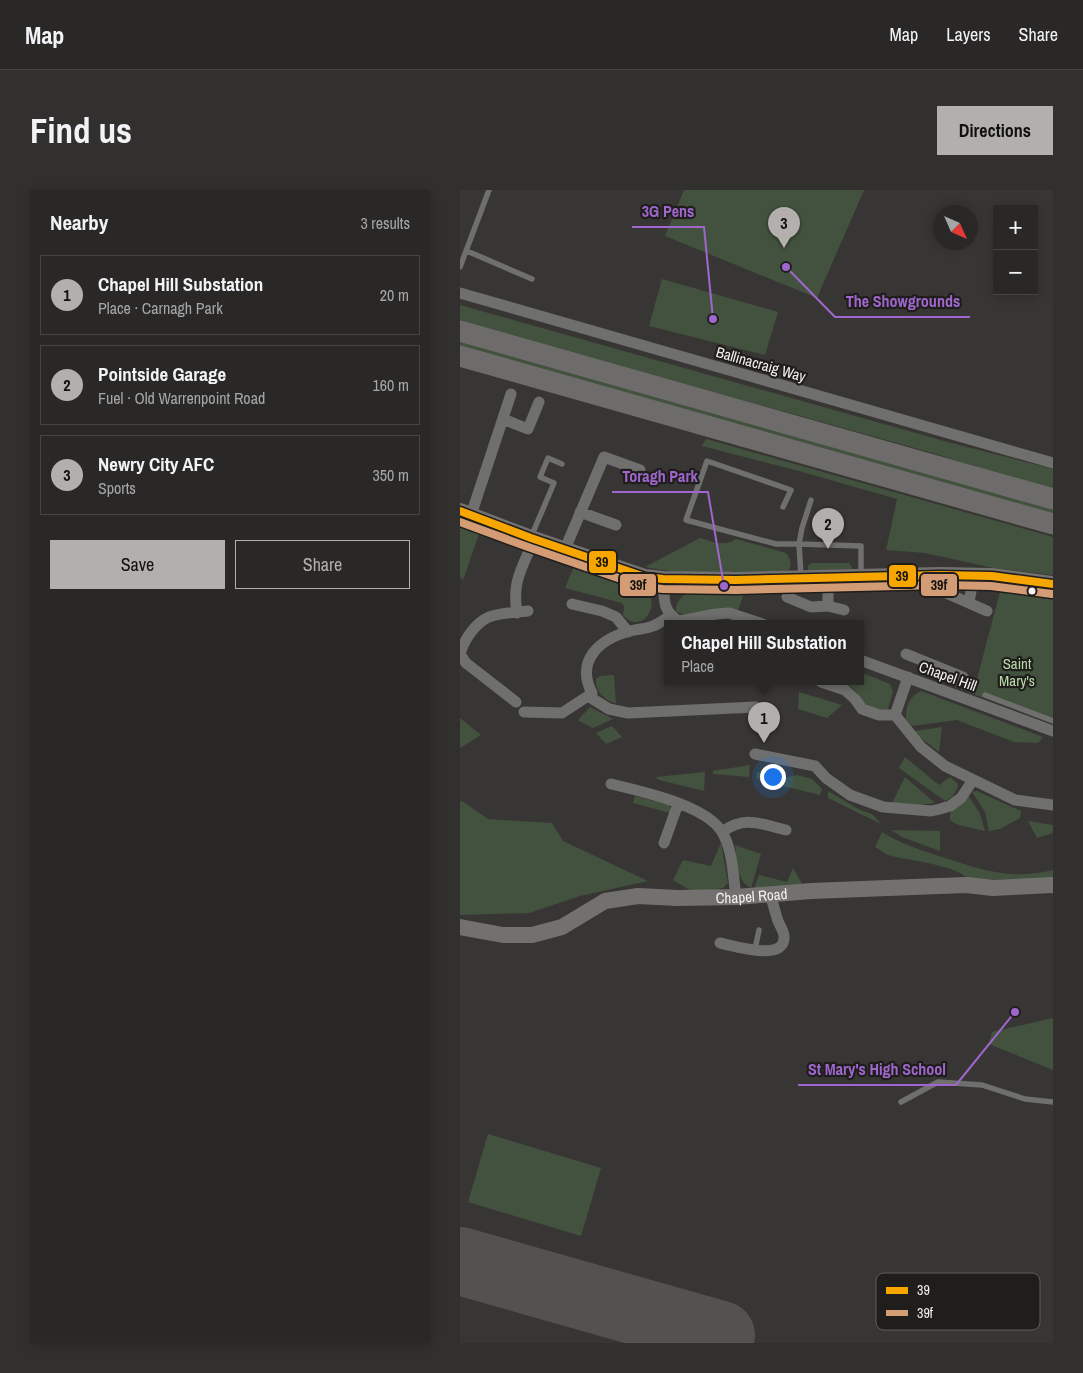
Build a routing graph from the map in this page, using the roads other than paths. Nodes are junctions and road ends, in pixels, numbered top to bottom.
1 (489, 190) edge
2 (466, 251) junction
3 (460, 267) edge
4 (532, 279) dead end
5 (460, 293) edge
6 (460, 331) edge
7 (460, 356) edge
8 (512, 394) dead end
9 (539, 402) dead end
10 (503, 419) junction
11 (1053, 463) edge
12 (562, 464) dead end
13 (640, 470) dead end
14 (1053, 499) edge
15 (811, 500) dead end
16 (783, 507) dead end
17 (580, 512) junction
18 (466, 513) edge
19 (1053, 524) edge
20 (616, 525) dead end
21 (531, 538) junction
22 (799, 544) junction
23 (565, 549) junction
24 (974, 576) junction
25 (861, 577) junction
26 (801, 578) junction
27 (828, 578) junction
28 (663, 579) junction
29 (1053, 584) edge
30 (944, 592) dead end
31 (787, 597) dead end
32 (969, 602) junction
33 (572, 604) dead end
34 (828, 606) junction
35 (844, 610) dead end
36 (987, 611) dead end
37 (670, 616) junction
38 (677, 620) edge
39 (684, 620) edge
40 (751, 620) edge
41 (628, 632) junction
42 (906, 654) dead end
43 (864, 662) edge
44 (936, 666) junction
45 (963, 677) dead end
46 (908, 678) junction
47 (927, 684) junction
48 (830, 685) edge
49 (985, 695) dead end
50 (588, 696) junction
51 (516, 702) dead end
52 (756, 707) dead end
53 (524, 712) dead end
54 (894, 715) junction
55 (1053, 721) edge
56 (1053, 731) edge
57 (755, 754) dead end
58 (973, 780) junction
59 (610, 784) dead end
60 (678, 804) junction
61 (1053, 805) edge
62 (786, 830) dead end
63 (722, 832) junction
64 (664, 844) dead end
65 (1053, 885) edge
66 (770, 894) junction
67 (736, 896) junction
68 (460, 927) edge
69 (759, 930) dead end
70 (720, 943) dead end
71 (755, 949) junction
72 (901, 1102) dead end
73 (1053, 1102) edge

1 - 2 lane
2 - 3 lane
2 - 4 lane
5 - 11 street, Ballinacraig Way
6 - 14 highway
7 - 19 highway
8 - 10 street
9 - 10 street
10 - 18 street
12 - 21 lane
13 - 17 street
15 - 22 lane
16 - 22 lane
17 - 20 street
17 - 23 street
18 - 21 street
21 - 23 street
21 - 51 street
22 - 25 lane
22 - 26 lane
23 - 28 street
24 - 25 street
24 - 29 street
24 - 32 street
25 - 27 street
26 - 27 street
26 - 28 street
27 - 34 street
28 - 37 street
30 - 32 street
31 - 34 street
32 - 36 street
33 - 41 street
34 - 35 street
37 - 38 street
37 - 41 street
39 - 40 street
41 - 50 street
42 - 44 street, Chapel Hill
43 - 46 street, Chapel Hill
44 - 45 street, Chapel Hill
44 - 47 street
46 - 47 street, Chapel Hill
46 - 54 street
47 - 56 street, Chapel Hill
48 - 54 street
49 - 55 lane
50 - 52 street
50 - 53 street
54 - 58 street
57 - 58 street
58 - 61 street
59 - 60 street
60 - 63 street
60 - 64 street
62 - 63 street
63 - 67 street
65 - 66 street, Chapel Road
66 - 67 street, Chapel Road
66 - 71 street
67 - 68 street, Chapel Road
69 - 71 lane
70 - 71 street
72 - 73 lane

